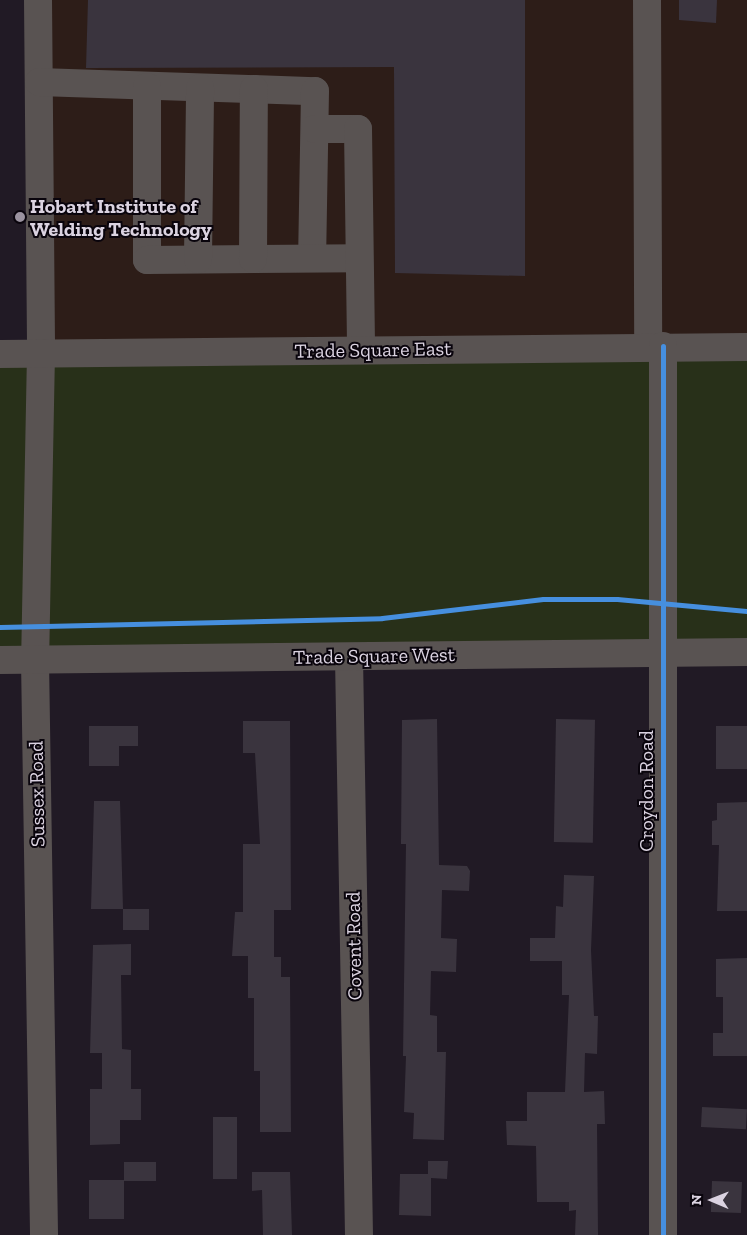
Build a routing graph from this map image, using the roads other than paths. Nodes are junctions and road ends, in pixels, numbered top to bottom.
1 (38, 0) edge
2 (647, 0) edge
3 (39, 82) junction
4 (147, 87) junction
5 (200, 88) junction
6 (254, 89) junction
7 (315, 129) junction
8 (312, 258) junction
9 (359, 258) junction
10 (198, 259) junction
11 (254, 259) junction
12 (656, 347) junction
13 (747, 347) edge
14 (361, 350) junction
15 (41, 353) junction
16 (0, 354) edge
17 (660, 650) junction
18 (747, 652) edge
19 (349, 657) junction
20 (0, 660) edge
21 (35, 660) junction
22 (44, 1235) edge
23 (359, 1235) edge
24 (663, 1235) edge

1 - 3 street, Sussex Road
2 - 12 street, Croydon Road
3 - 4 street
3 - 15 street, Sussex Road
4 - 5 street
4 - 10 street
5 - 6 street
5 - 10 street
6 - 7 street
6 - 11 street
7 - 8 street
7 - 9 street
8 - 9 street
8 - 11 street
9 - 14 street
10 - 11 street
12 - 13 street, Trade Square East
12 - 14 street, Trade Square East
12 - 17 street, Croydon Road
14 - 15 street, Trade Square East
15 - 16 street, Trade Square East
15 - 21 street, Sussex Road
17 - 18 street, Trade Square West
17 - 19 street, Trade Square West
17 - 24 street, Croydon Road
19 - 21 street, Trade Square West
19 - 23 street, Covent Road
20 - 21 street, Trade Square West
21 - 22 street, Sussex Road

